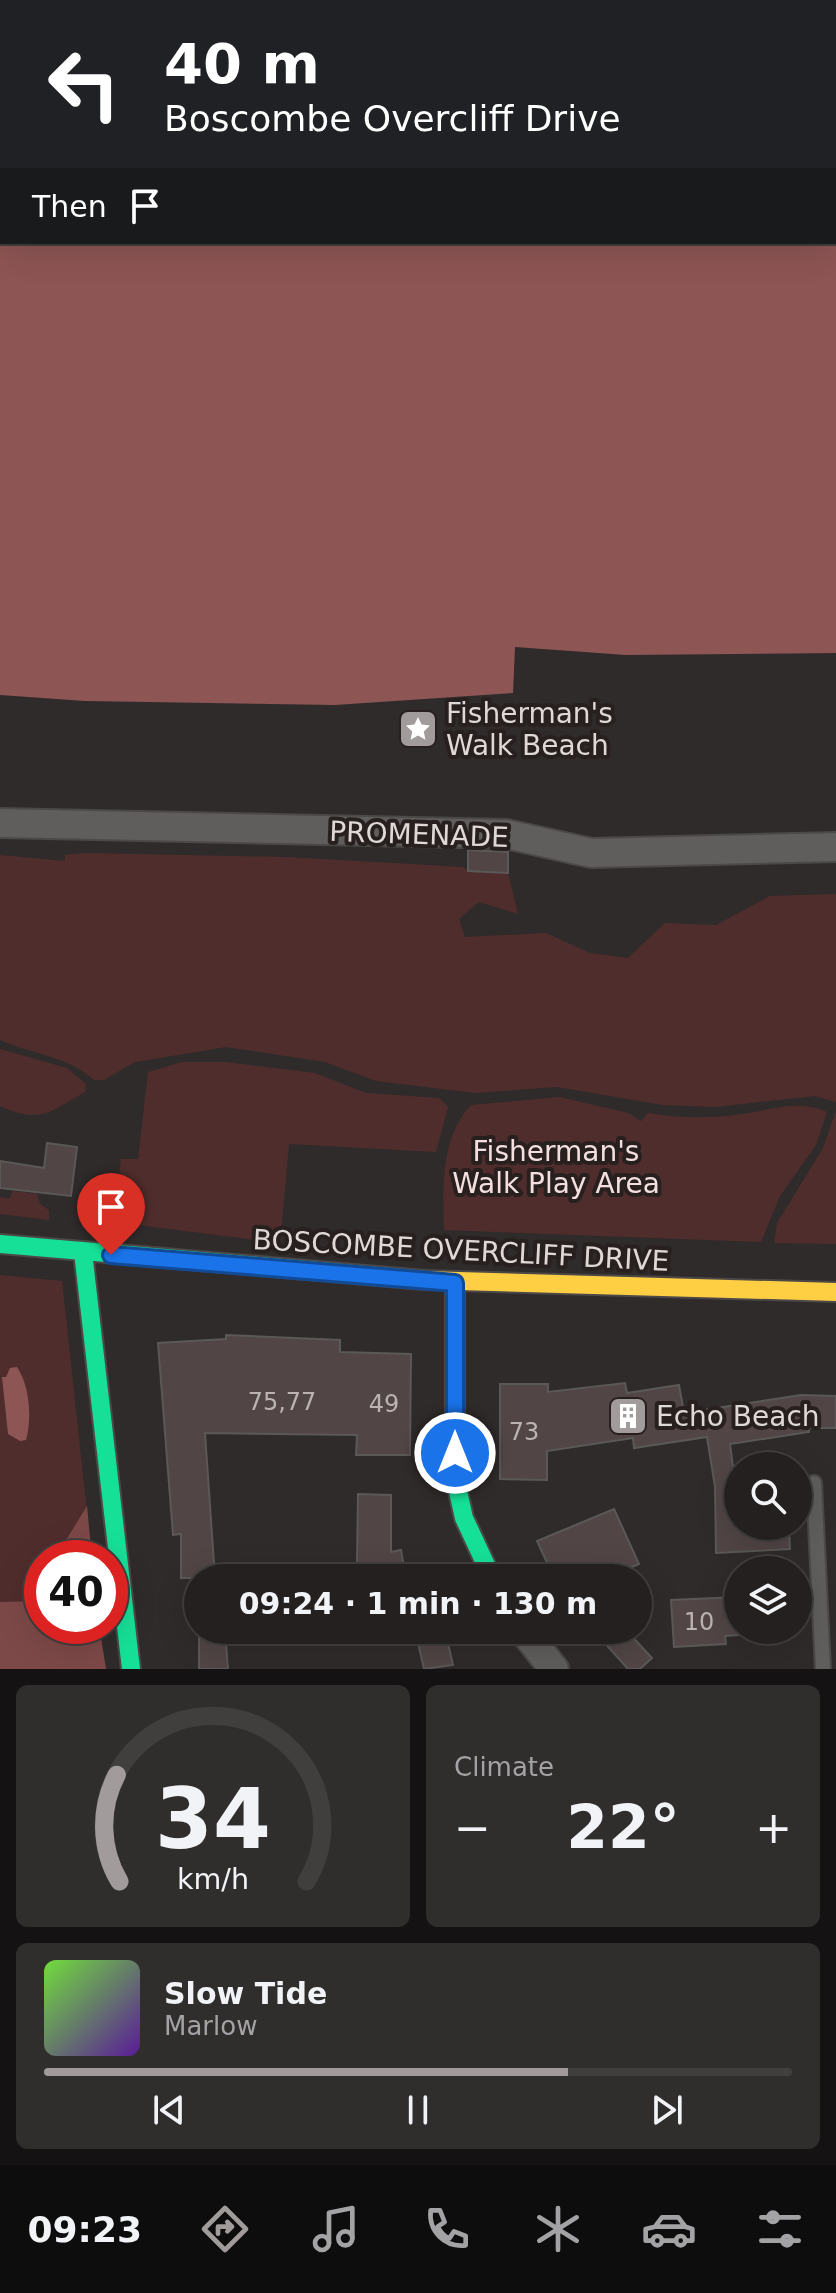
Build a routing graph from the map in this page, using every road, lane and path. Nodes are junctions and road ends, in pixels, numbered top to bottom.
1 (0, 823) edge
2 (836, 847) edge
3 (0, 1244) edge
4 (83, 1252) junction
5 (455, 1283) junction
6 (836, 1292) edge
7 (814, 1483) dead end
8 (485, 1564) edge
9 (534, 1644) edge
10 (131, 1669) edge
11 (554, 1669) edge
12 (823, 1669) edge

1 - 2 street, PROMENADE
3 - 4 street, BOSCOMBE OVERCLIFF DRIVE
4 - 5 street, BOSCOMBE OVERCLIFF DRIVE
4 - 10 street
5 - 6 street, BOSCOMBE OVERCLIFF DRIVE
5 - 8 street
7 - 12 lane
9 - 11 street

